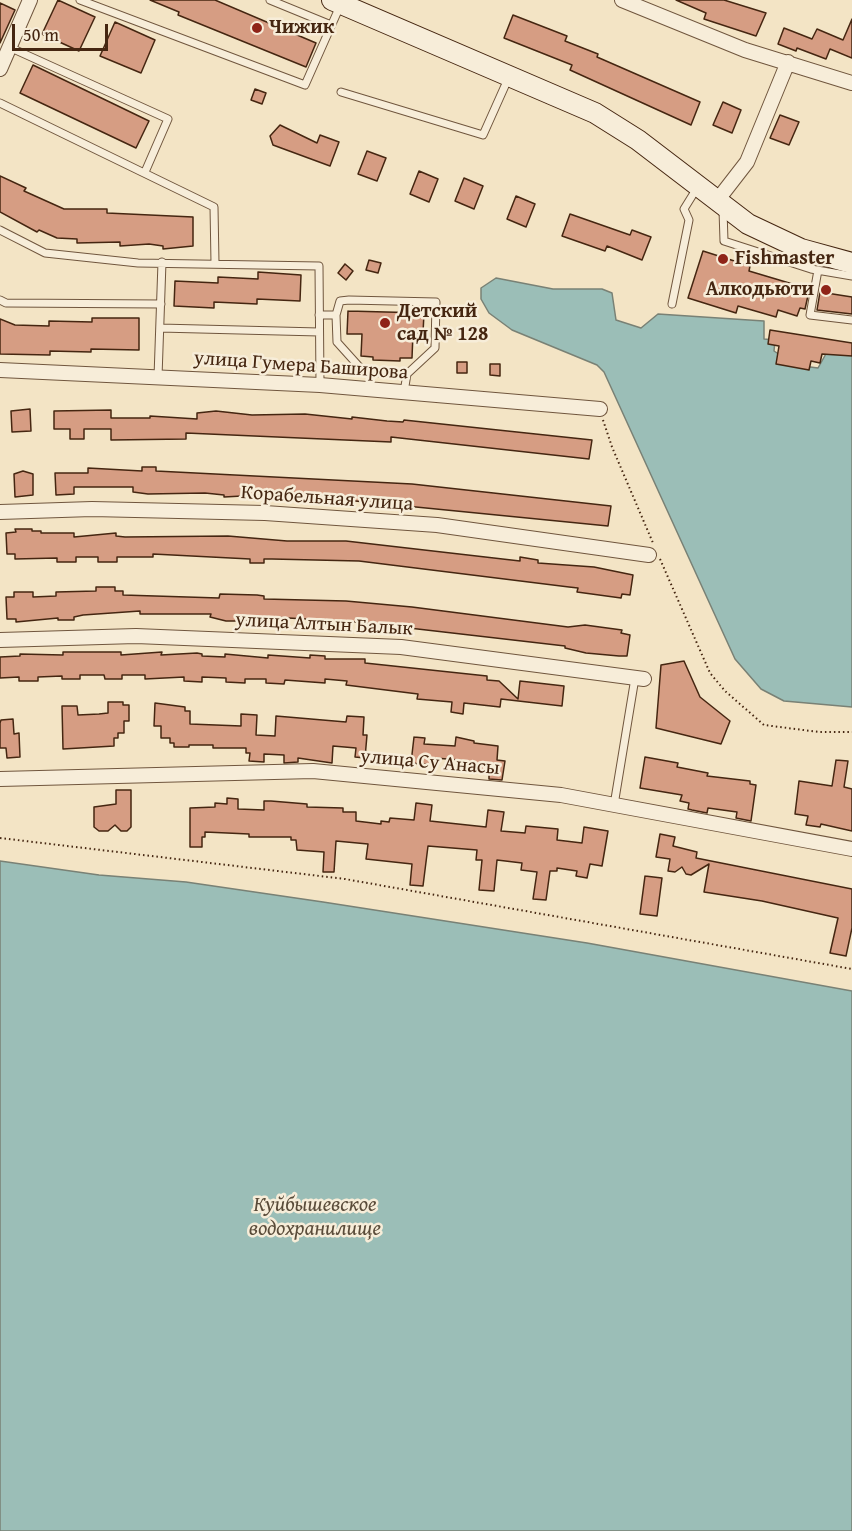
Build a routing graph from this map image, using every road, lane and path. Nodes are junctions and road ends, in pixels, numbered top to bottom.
1 (30, 0) edge
2 (80, 0) edge
3 (270, 0) edge
4 (622, 0) edge
5 (337, 2) edge
6 (331, 25) junction
7 (9, 47) junction
8 (788, 62) junction
9 (0, 69) edge
10 (509, 76) junction
11 (852, 83) edge
12 (341, 92) dead end
13 (0, 103) edge
14 (145, 171) junction
15 (698, 188) junction
16 (720, 205) junction
17 (0, 230) edge
18 (162, 262) junction
19 (216, 262) junction
20 (852, 263) edge
21 (818, 270) junction
22 (852, 276) edge
23 (0, 300) edge
24 (161, 304) junction
25 (672, 304) dead end
26 (319, 315) junction
27 (336, 315) junction
28 (852, 320) edge
29 (160, 328) junction
30 (319, 332) junction
31 (0, 370) edge
32 (407, 374) junction
33 (158, 377) junction
34 (320, 385) junction
35 (404, 392) junction
36 (600, 409) joint
37 (0, 512) edge
38 (654, 552) junction
39 (0, 640) edge
40 (639, 678) joint
41 (852, 732) edge
42 (0, 779) edge
43 (614, 805) junction
44 (0, 838) edge
45 (852, 849) edge
46 (852, 969) edge

1 - 7 street
2 - 6 lane
3 - 6 lane
4 - 8 street
5 - 6 lane
5 - 10 main road
7 - 9 street
7 - 14 lane
8 - 11 street
8 - 16 street
10 - 12 lane
10 - 15 main road
13 - 14 lane
14 - 19 lane
15 - 16 main road
15 - 25 lane
16 - 20 main road
16 - 21 lane
17 - 18 lane
18 - 19 lane
18 - 24 lane
19 - 26 lane
21 - 22 lane
21 - 28 lane
23 - 24 lane
24 - 29 lane
26 - 27 lane
26 - 30 lane
27 - 32 lane
27 - 32 lane
29 - 30 lane
29 - 33 lane
30 - 34 lane
31 - 33 street, улица Гумера Баширова
32 - 35 lane
33 - 34 street, улица Гумера Баширова
34 - 35 street, улица Гумера Баширова
35 - 36 street, улица Гумера Баширова
36 - 38 path
37 - 38 street, Корабельная улица
38 - 41 path
39 - 40 street, улица Алтын Балык
40 - 43 lane
42 - 43 street, улица Су Анасы
43 - 45 street, улица Су Анасы
44 - 46 path

